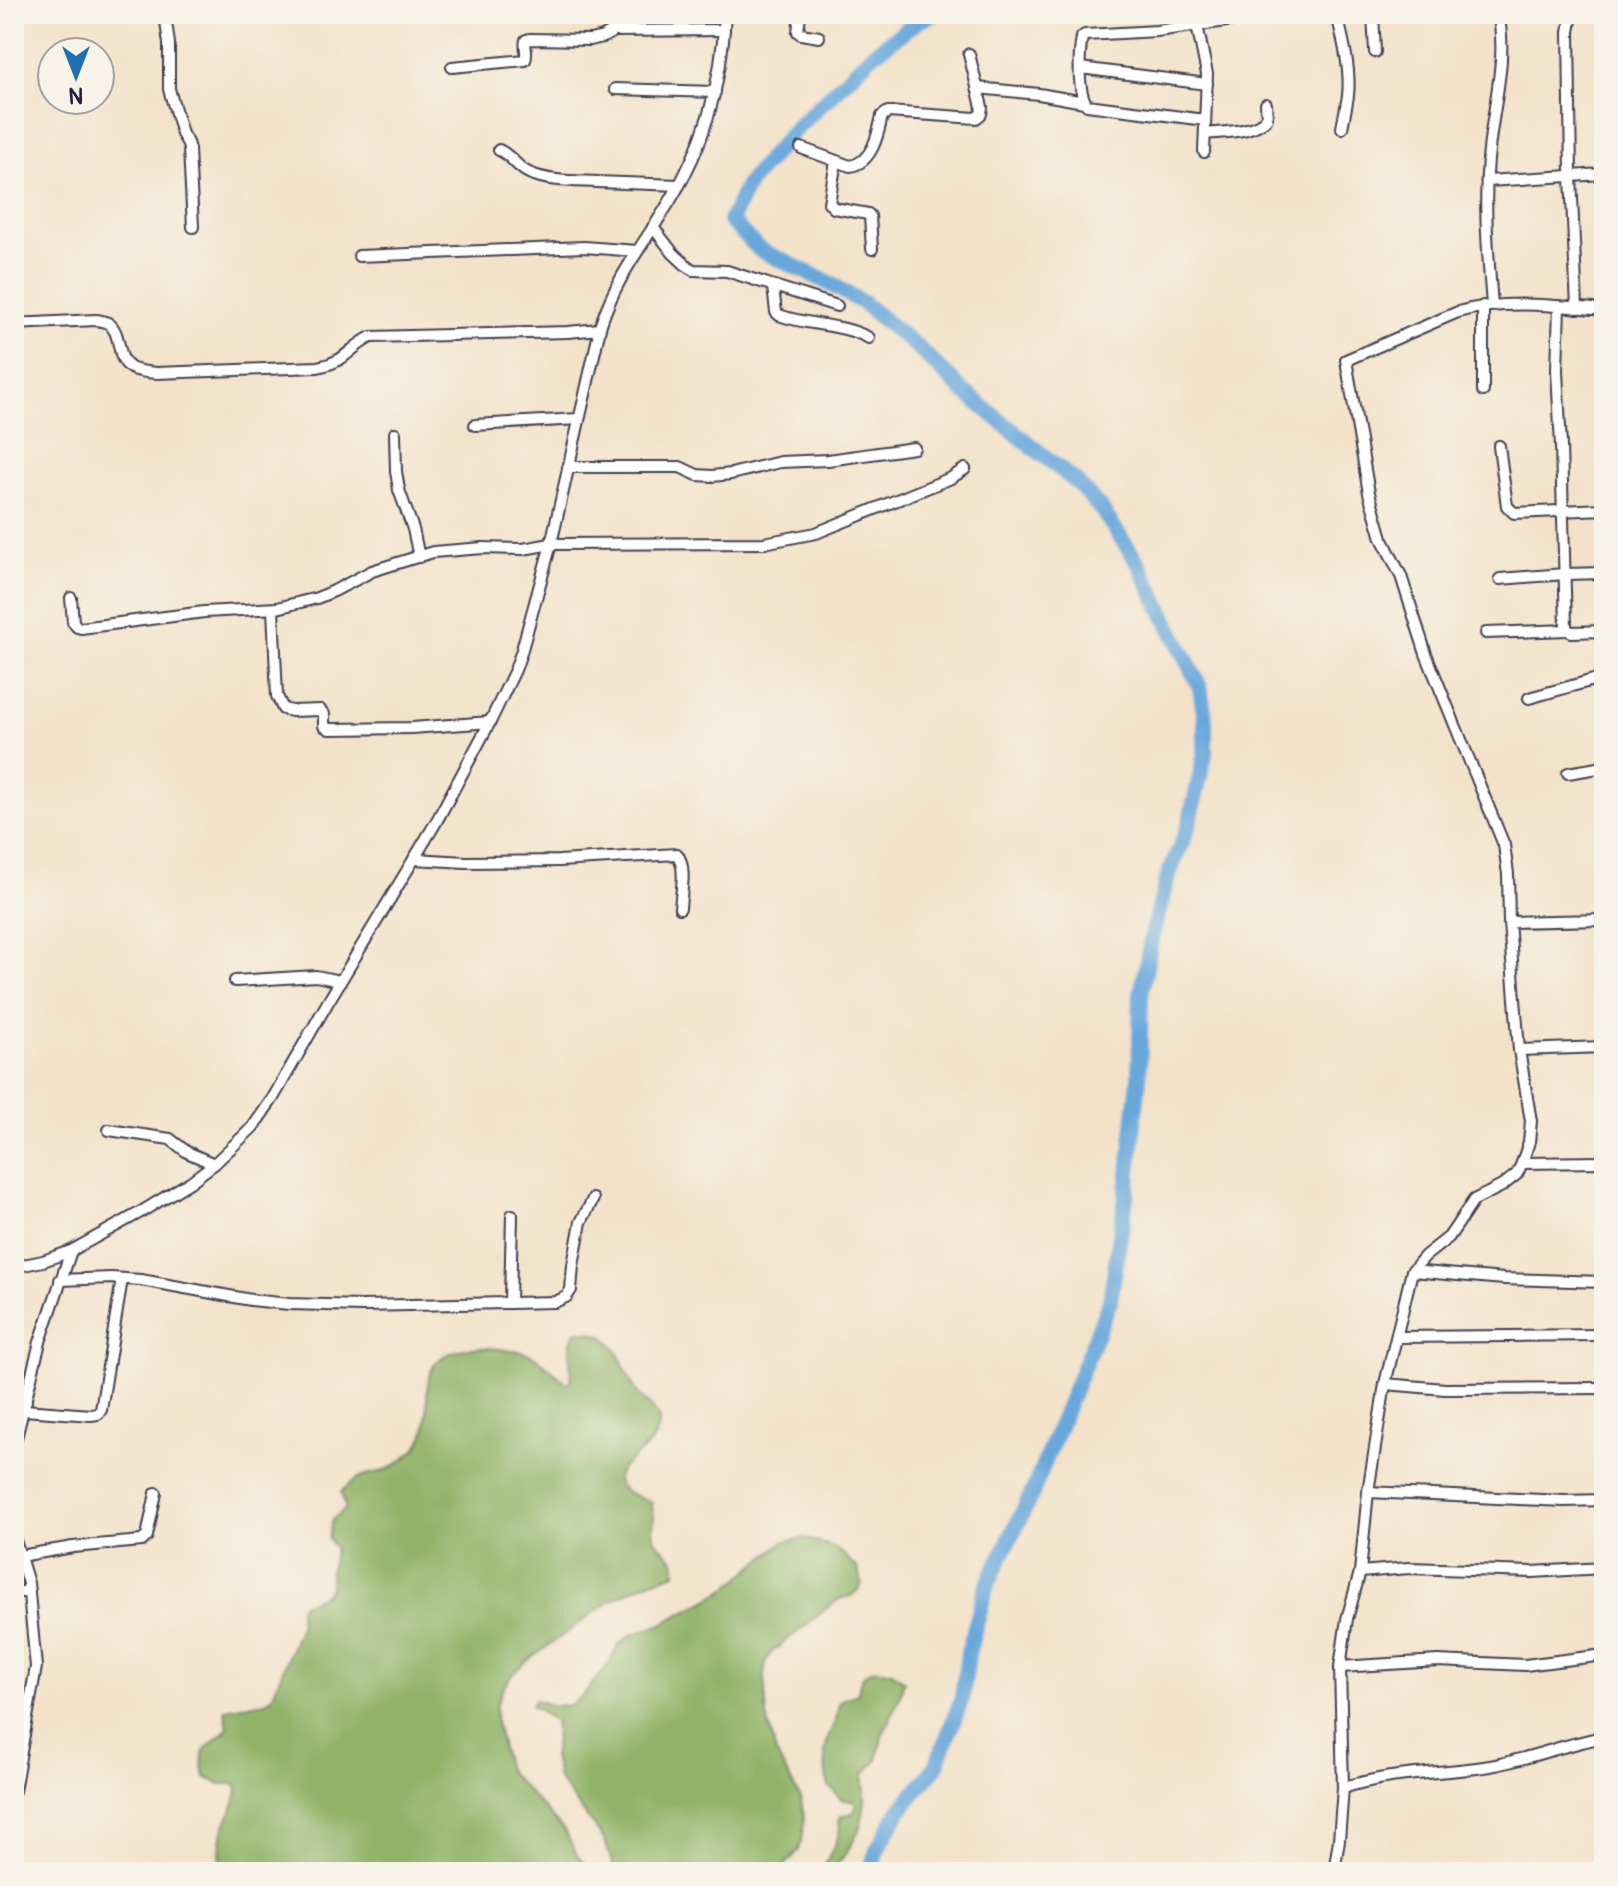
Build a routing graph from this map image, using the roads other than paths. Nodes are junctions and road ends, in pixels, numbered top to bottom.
1 (165, 14) edge
2 (725, 14) edge
3 (800, 14) edge
4 (1252, 14) edge
5 (1337, 14) edge
6 (1373, 14) edge
7 (1498, 14) edge
8 (1572, 14) edge
9 (1197, 25) junction
10 (724, 30) junction
11 (819, 37) dead end
12 (1375, 52) dead end
13 (969, 54) dead end
14 (452, 67) dead end
15 (1080, 68) junction
16 (1207, 84) junction
17 (977, 88) junction
18 (615, 89) dead end
19 (715, 92) junction
20 (1084, 102) junction
21 (1266, 104) dead end
22 (1205, 120) junction
23 (1342, 128) dead end
24 (1205, 134) junction
25 (801, 148) dead end
26 (499, 150) dead end
27 (1204, 152) dead end
28 (836, 161) junction
29 (1604, 174) edge
30 (1571, 176) junction
31 (1487, 181) junction
32 (679, 185) junction
33 (193, 227) dead end
34 (653, 227) junction
35 (872, 249) dead end
36 (637, 251) junction
37 (359, 256) dead end
38 (773, 287) junction
39 (837, 306) dead end
40 (1487, 306) junction
41 (1559, 306) junction
42 (1577, 308) junction
43 (1604, 310) edge
44 (14, 324) edge
45 (599, 329) junction
46 (869, 338) dead end
47 (1483, 391) dead end
48 (579, 419) junction
49 (475, 425) dead end
50 (395, 433) dead end
51 (1499, 446) dead end
52 (914, 448) dead end
53 (568, 467) junction
54 (965, 469) dead end
55 (1604, 509) edge
56 (1563, 510) junction
57 (551, 544) junction
58 (419, 557) junction
59 (1604, 573) edge
60 (1565, 574) junction
61 (1500, 579) dead end
62 (71, 598) dead end
63 (273, 609) junction
64 (1567, 630) junction
65 (1604, 631) edge
66 (1486, 633) dead end
67 (1604, 677) edge
68 (1529, 698) dead end
69 (490, 722) junction
70 (1604, 767) edge
71 (1568, 773) dead end
72 (414, 859) junction
73 (680, 908) dead end
74 (1604, 920) edge
75 (1509, 922) junction
76 (235, 981) dead end
77 (340, 981) junction
78 (1604, 1047) edge
79 (1519, 1050) junction
80 (109, 1130) dead end
81 (1604, 1162) edge
82 (1522, 1163) junction
83 (214, 1164) junction
84 (593, 1199) dead end
85 (512, 1215) dead end
86 (71, 1251) junction
87 (14, 1267) edge
88 (1412, 1271) junction
89 (122, 1279) junction
90 (60, 1280) junction
91 (1604, 1282) edge
92 (510, 1303) junction
93 (1604, 1335) edge
94 (1397, 1337) junction
95 (1385, 1384) junction
96 (1604, 1388) edge
97 (14, 1400) edge
98 (25, 1406) junction
99 (14, 1446) edge
100 (1368, 1492) junction
101 (156, 1493) dead end
102 (1604, 1500) edge
103 (14, 1537) edge
104 (20, 1556) junction
105 (1604, 1568) edge
106 (1360, 1572) junction
107 (14, 1592) edge
108 (29, 1592) junction
109 (1604, 1655) edge
110 (1340, 1667) junction
111 (19, 1737) edge
112 (1604, 1737) edge
113 (1343, 1788) junction
114 (14, 1791) edge
115 (1334, 1872) edge

1 - 33 street
2 - 10 street
3 - 11 street
4 - 9 street
5 - 23 street
6 - 12 street
7 - 31 street
8 - 30 street
9 - 15 street
9 - 16 street
10 - 14 street
10 - 19 street
13 - 17 street
15 - 16 street
15 - 20 street
16 - 22 street
17 - 20 street
17 - 28 street
18 - 19 street
19 - 32 street
20 - 22 street
21 - 24 street
22 - 24 street
24 - 27 street
25 - 28 street
26 - 32 street
28 - 35 street
29 - 30 street
30 - 31 street
30 - 42 street
31 - 40 street
32 - 34 street
34 - 36 street
34 - 38 street
36 - 37 street
36 - 45 street
38 - 39 street
38 - 46 street
40 - 41 street
40 - 47 street
40 - 75 street
41 - 42 street
41 - 56 street
42 - 43 street
44 - 45 street
45 - 48 street
48 - 49 street
48 - 53 street
50 - 58 street
51 - 56 street
52 - 53 street
53 - 57 street
54 - 57 street
55 - 56 street
56 - 60 street
57 - 58 street
57 - 69 street
58 - 63 street
59 - 60 street
60 - 61 street
60 - 64 street
62 - 63 street
63 - 69 street
64 - 65 street
64 - 66 street
67 - 68 street
69 - 72 street
70 - 71 street
72 - 73 street
72 - 77 street
74 - 75 street
75 - 79 street
76 - 77 street
77 - 83 street
78 - 79 street
79 - 82 street
80 - 83 street
81 - 82 street
82 - 88 street
83 - 86 street
84 - 92 street
85 - 92 street
86 - 87 street
86 - 90 street
88 - 91 street
88 - 94 street
89 - 90 street
89 - 92 street
89 - 98 street
90 - 98 street
93 - 94 street
94 - 95 street
95 - 96 street
95 - 100 street
97 - 98 street
98 - 99 street
100 - 102 street
100 - 106 street
101 - 104 street
103 - 104 street
104 - 108 street
105 - 106 street
106 - 110 street
107 - 108 street
108 - 111 street
109 - 110 street
110 - 113 street
111 - 114 street
112 - 113 street
113 - 115 street

